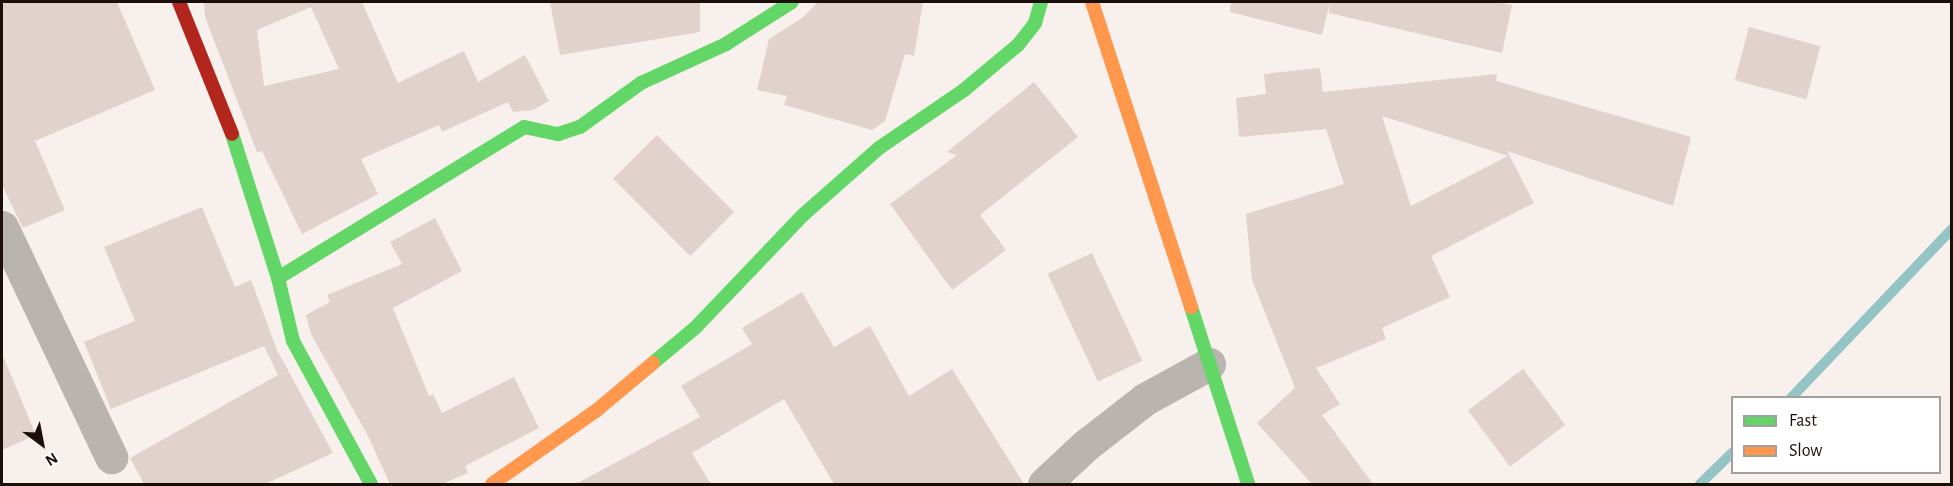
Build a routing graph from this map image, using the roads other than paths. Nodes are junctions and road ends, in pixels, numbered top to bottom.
1 (179, 2) edge
2 (792, 2) edge
3 (1041, 2) edge
4 (1092, 2) edge
5 (2, 227) edge
6 (11, 272) edge
7 (278, 278) junction
8 (1209, 364) junction
9 (111, 457) dead end
10 (371, 484) edge
11 (492, 484) edge
12 (1044, 484) edge
13 (1248, 484) edge

1 - 7 street
2 - 7 street
3 - 11 street
4 - 8 street
5 - 6 street
6 - 9 street
7 - 10 street
8 - 12 street
8 - 13 street

